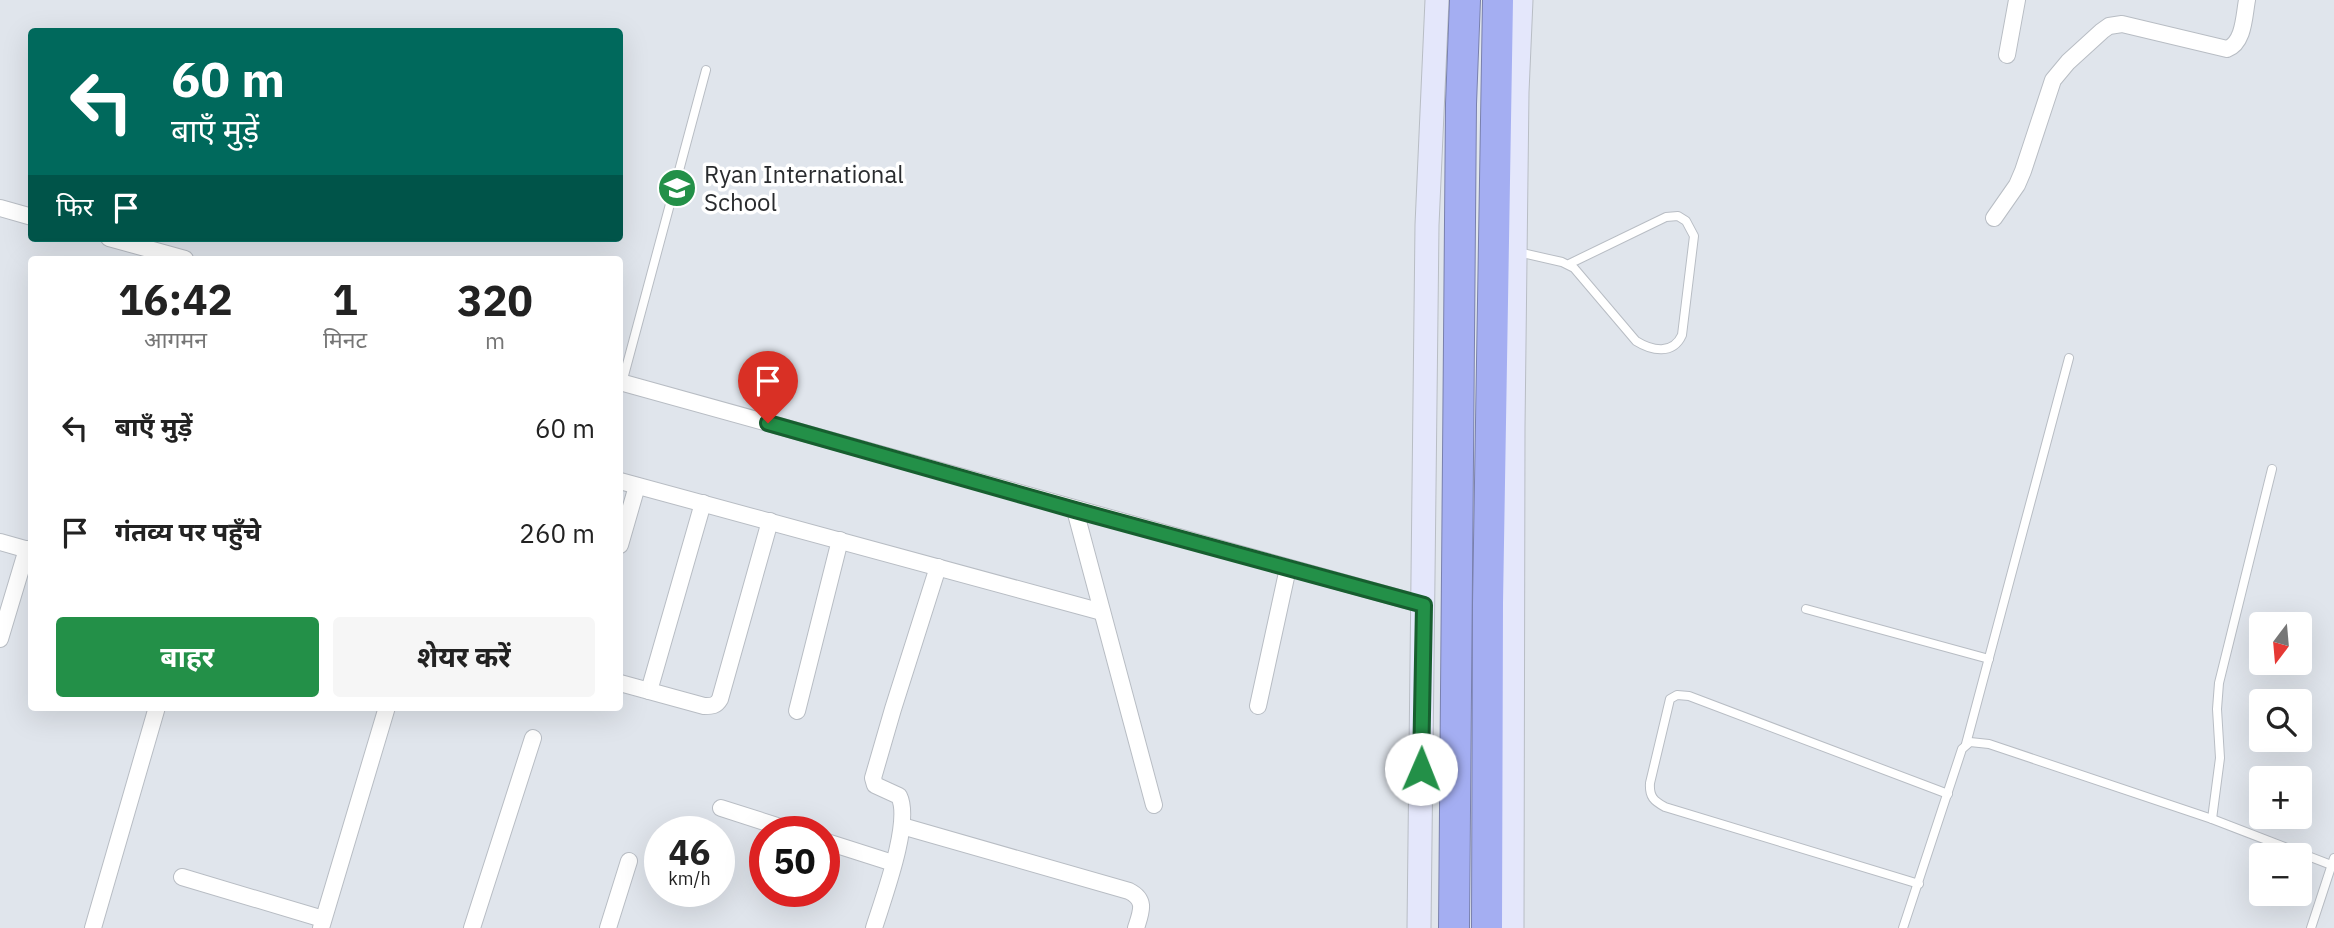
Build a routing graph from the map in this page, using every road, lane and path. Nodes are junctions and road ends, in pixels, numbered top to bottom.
1 (1437, 0) edge
2 (1465, 0) edge
3 (1498, 0) edge
4 (1521, 0) edge
5 (2017, 0) edge
6 (2247, 0) edge
7 (2007, 55) dead end
8 (706, 70) dead end
9 (0, 208) edge
10 (28, 216) edge
11 (1994, 218) dead end
12 (123, 242) edge
13 (1515, 251) junction
14 (173, 256) edge
15 (1569, 264) junction
16 (2069, 358) dead end
17 (623, 376) edge
18 (623, 384) edge
19 (2272, 469) dead end
20 (623, 482) edge
21 (637, 486) junction
22 (703, 503) junction
23 (1075, 510) junction
24 (771, 521) junction
25 (623, 535) edge
26 (840, 540) junction
27 (0, 542) edge
28 (28, 550) edge
29 (28, 553) edge
30 (938, 567) junction
31 (1288, 568) junction
32 (1424, 605) junction
33 (1806, 609) dead end
34 (1102, 611) junction
35 (0, 639) edge
36 (1989, 659) junction
37 (623, 684) edge
38 (649, 691) junction
39 (1258, 706) dead end
40 (155, 711) edge
41 (386, 711) edge
42 (797, 711) dead end
43 (533, 738) dead end
44 (1966, 744) junction
45 (1948, 794) junction
46 (1154, 806) dead end
47 (721, 808) dead end
48 (749, 817) edge
49 (2212, 819) junction
50 (902, 826) junction
51 (840, 846) edge
52 (629, 861) dead end
53 (893, 863) junction
54 (2333, 863) edge
55 (182, 877) dead end
56 (1919, 884) junction
57 (322, 923) edge
58 (93, 928) edge
59 (472, 928) edge
60 (608, 928) edge
61 (874, 928) edge
62 (1136, 928) edge
63 (1419, 928) edge
64 (1454, 928) edge
65 (1487, 928) edge
66 (1512, 928) edge
67 (1903, 928) edge
68 (2311, 928) edge

1 - 32 main road
2 - 64 highway
3 - 65 highway
4 - 13 main road
5 - 7 street
6 - 11 street
8 - 17 lane
9 - 10 street
12 - 14 street
13 - 15 lane
13 - 66 main road
15 - 15 lane
16 - 36 lane
18 - 23 street
19 - 49 lane
20 - 21 street
21 - 22 street
21 - 25 street
22 - 24 street
22 - 38 street
23 - 31 street
23 - 34 street
24 - 26 street
24 - 38 street
26 - 30 street
26 - 42 street
27 - 28 street
29 - 35 street
30 - 34 street
30 - 50 street
31 - 32 street
31 - 39 street
32 - 63 main road
33 - 36 lane
34 - 46 street
36 - 44 lane
37 - 38 street
40 - 58 street
41 - 57 street
43 - 59 street
44 - 45 lane
44 - 49 lane
45 - 56 lane
45 - 56 lane
47 - 48 street
49 - 54 lane
50 - 53 street
50 - 62 street
51 - 53 street
52 - 60 street
53 - 61 street
54 - 68 lane
55 - 57 street
56 - 67 lane

